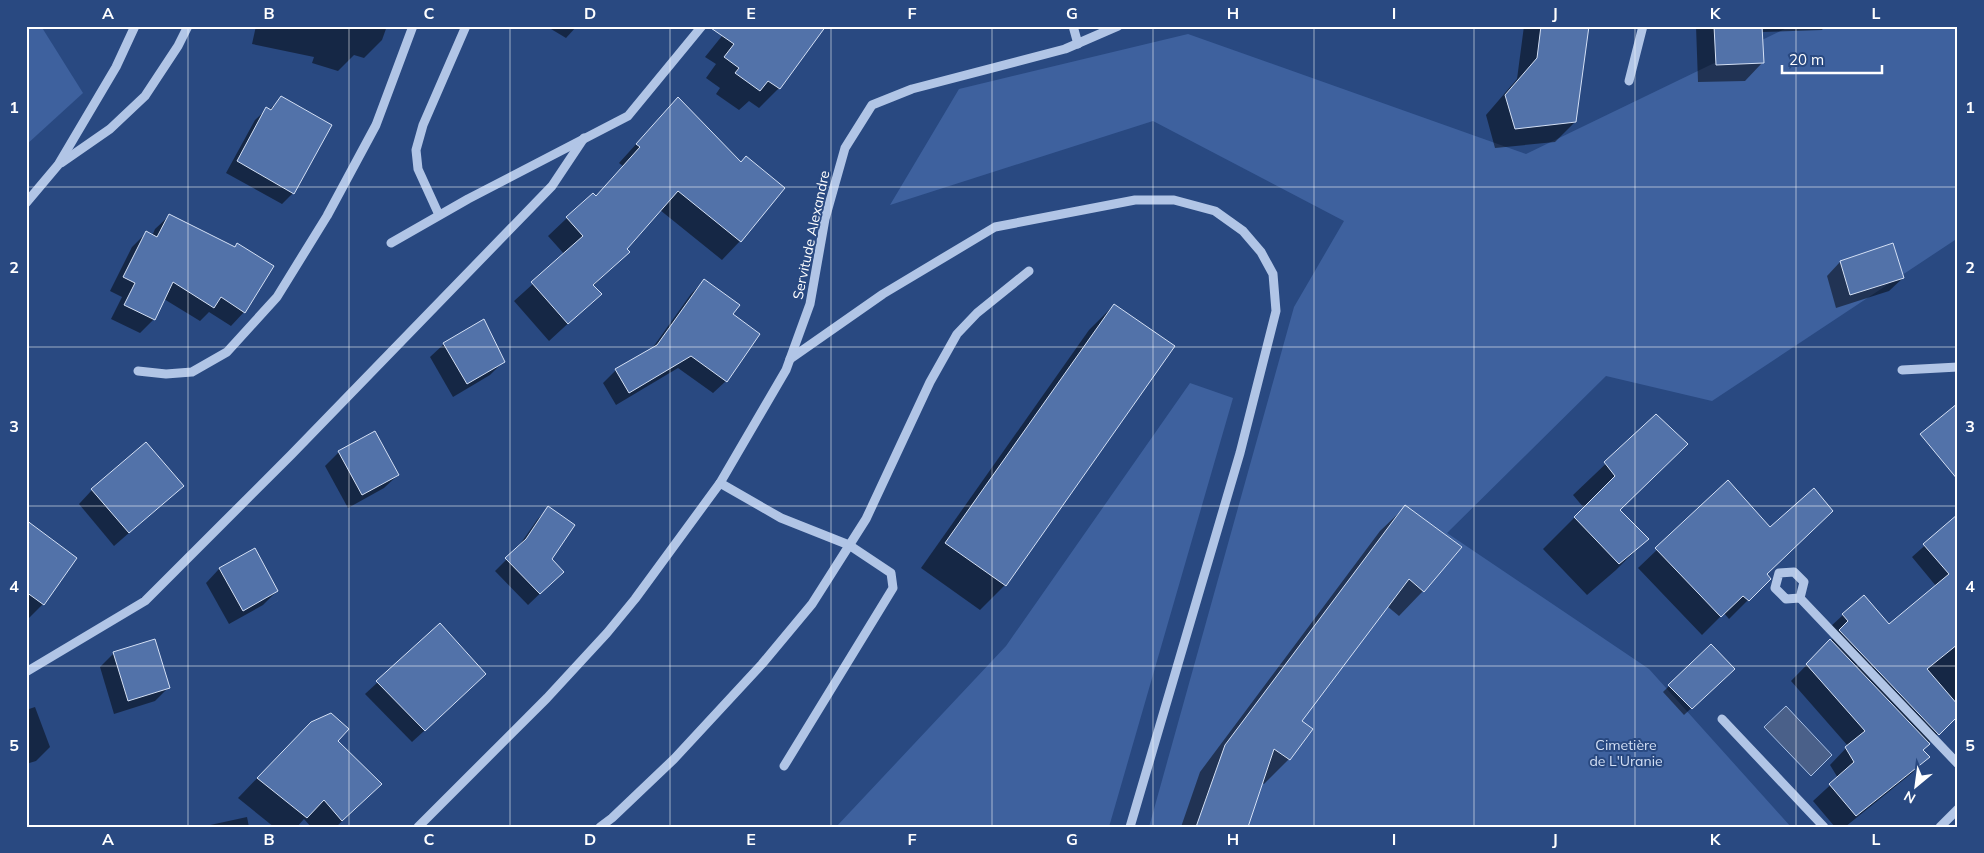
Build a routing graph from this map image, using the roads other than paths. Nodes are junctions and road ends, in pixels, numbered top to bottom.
1 (135, 26) edge
2 (188, 26) edge
3 (413, 26) edge
4 (466, 26) edge
5 (702, 26) edge
6 (1073, 26) edge
7 (1118, 26) edge
8 (1643, 26) edge
9 (1078, 44) junction
10 (1629, 82) dead end
11 (584, 138) junction
12 (58, 166) junction
13 (26, 204) edge
14 (439, 215) junction
15 (391, 243) dead end
16 (1029, 271) dead end
17 (790, 359) junction
18 (1958, 366) edge
19 (1902, 370) dead end
20 (138, 371) dead end
21 (720, 483) junction
22 (849, 545) junction
23 (1800, 598) dead end
24 (26, 672) edge
25 (1722, 719) dead end
26 (1958, 764) edge
27 (784, 766) dead end
28 (1958, 809) edge
29 (418, 827) edge
30 (600, 827) edge
31 (1130, 827) edge
32 (1824, 827) edge
33 (1940, 827) edge

1 - 12 street
2 - 12 street
3 - 20 street
4 - 14 street
5 - 11 street
6 - 9 street
7 - 9 street, Servitude Alexandre
8 - 10 street
9 - 17 street, Servitude Alexandre
11 - 14 street
11 - 24 street
12 - 13 street
14 - 15 street
16 - 22 street
17 - 21 street, Servitude Alexandre
17 - 31 street
18 - 19 street
21 - 22 street
21 - 29 street, Servitude Alexandre
22 - 27 street
22 - 30 street
23 - 26 street
25 - 32 street
28 - 33 street

